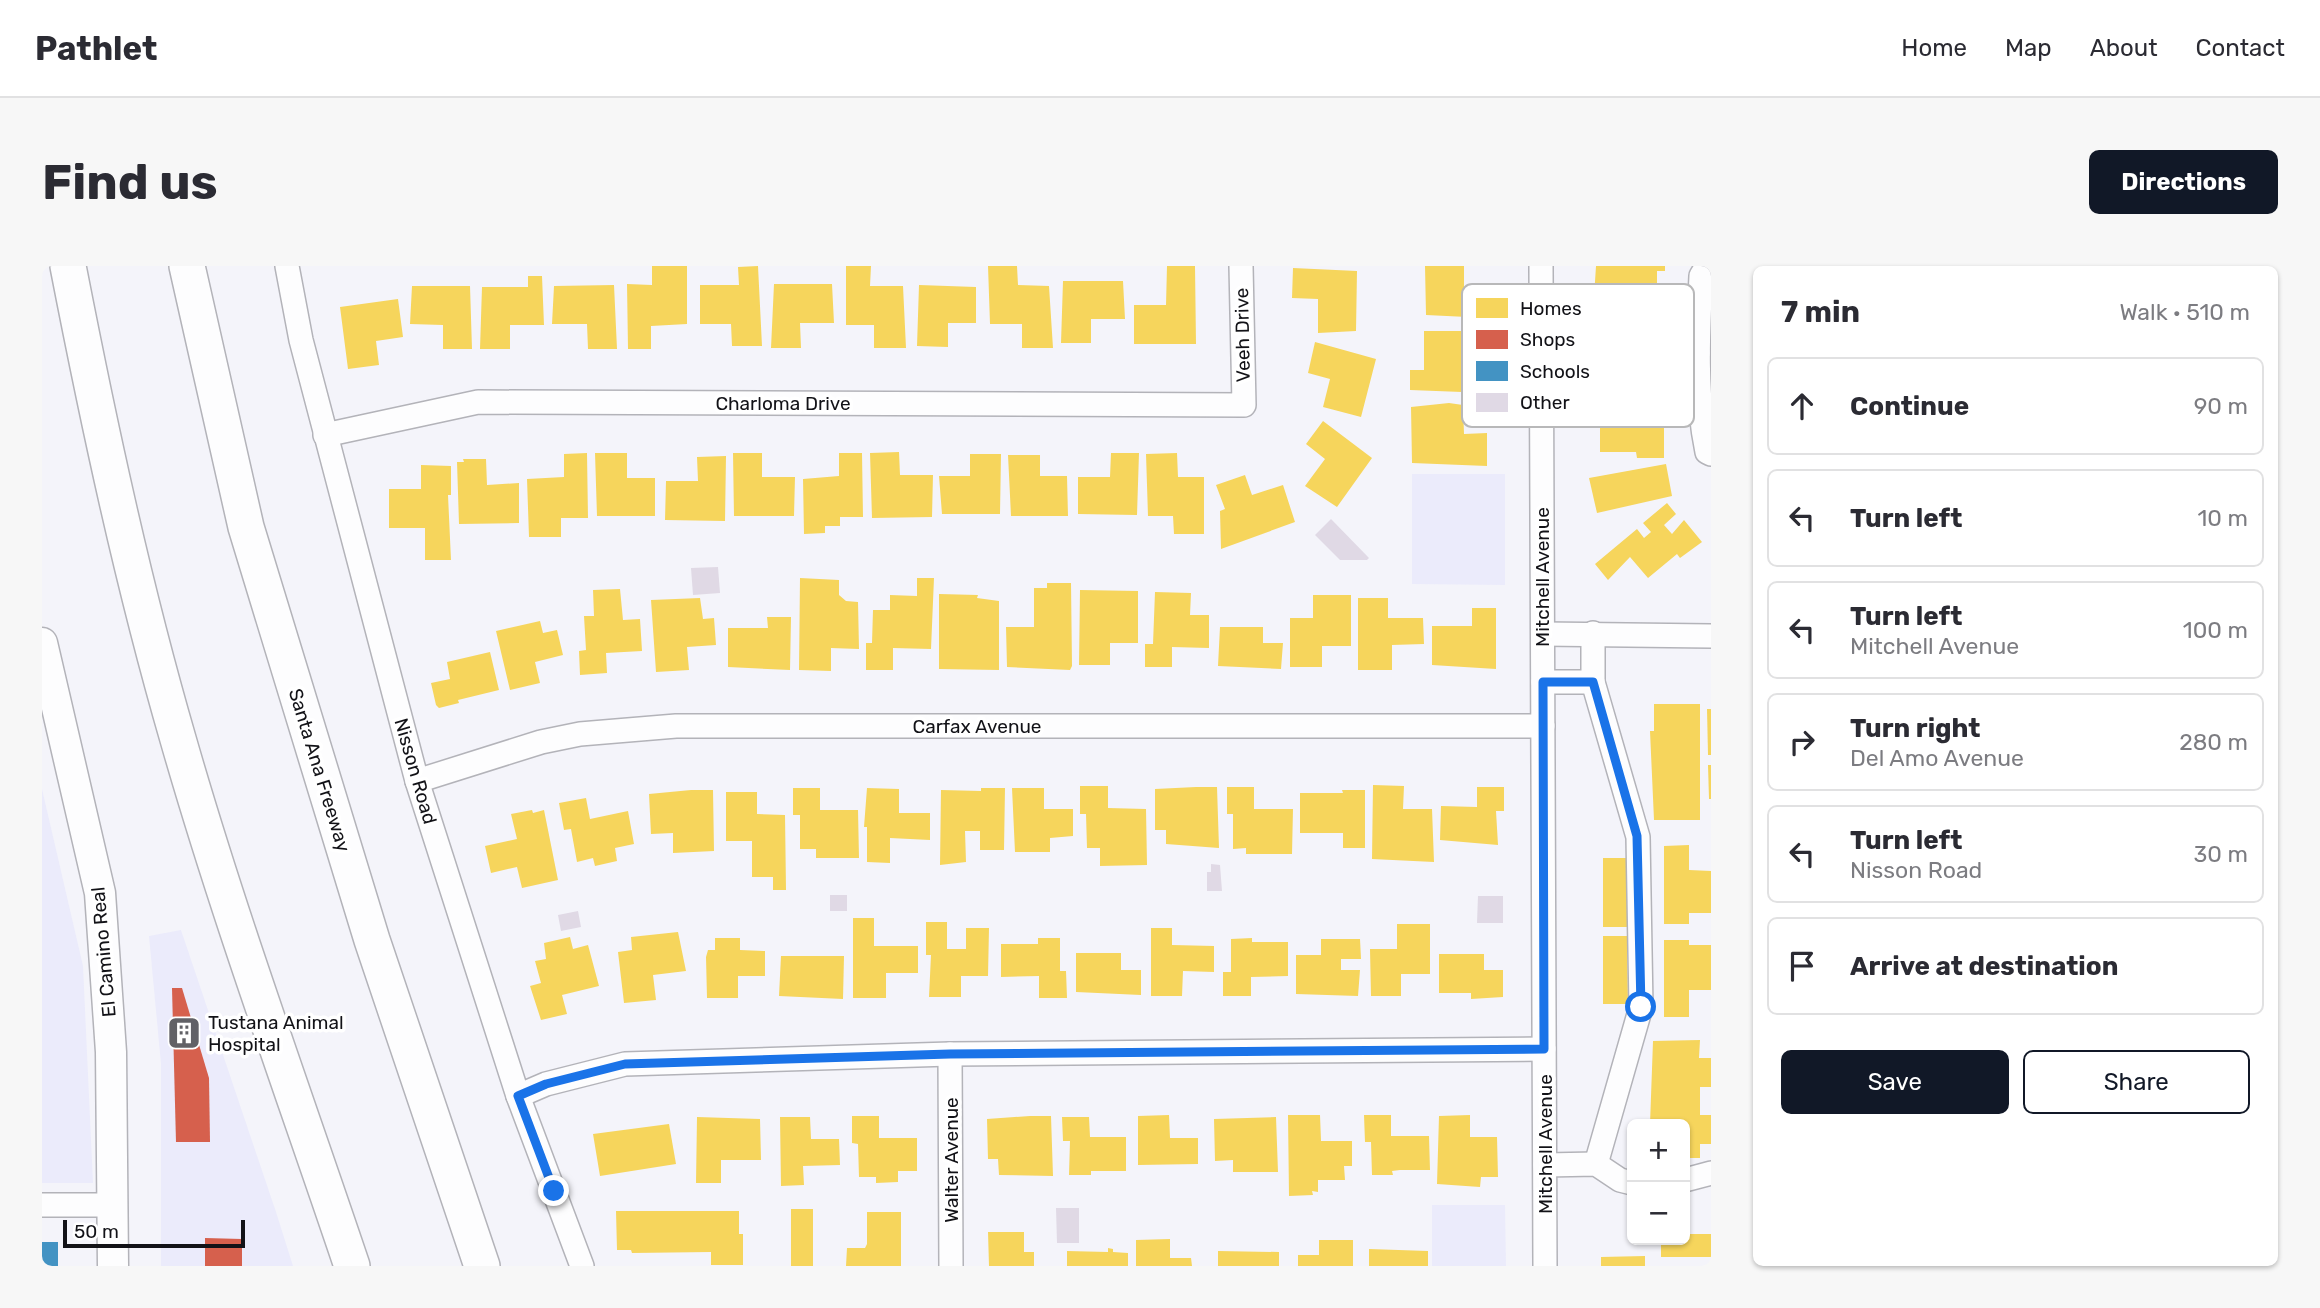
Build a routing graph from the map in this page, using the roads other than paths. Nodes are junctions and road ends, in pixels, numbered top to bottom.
1 (68, 266) edge
2 (187, 266) edge
3 (214, 266) edge
4 (287, 266) edge
5 (1241, 266) edge
6 (1541, 266) edge
7 (1707, 266) edge
8 (1541, 284) edge
9 (200, 329) junction
10 (1694, 353) edge
11 (1698, 353) junction
12 (1244, 405) joint
13 (1542, 427) edge
14 (325, 435) junction
15 (1709, 453) edge
16 (1593, 633) junction
17 (1543, 634) junction
18 (1711, 636) edge
19 (42, 643) edge
20 (1543, 682) junction
21 (1593, 682) junction
22 (1543, 726) junction
23 (417, 781) junction
24 (1544, 1049) junction
25 (950, 1054) junction
26 (518, 1096) junction
27 (1596, 1164) junction
28 (1545, 1165) junction
29 (1711, 1173) edge
30 (1690, 1179) edge
31 (1628, 1182) edge
32 (42, 1205) edge
33 (112, 1205) junction
34 (113, 1266) edge
35 (352, 1266) edge
36 (482, 1266) edge
37 (582, 1266) edge
38 (951, 1266) edge
39 (1545, 1266) edge

1 - 35 highway
2 - 9 highway, Santa Ana Freeway
3 - 9 highway
4 - 14 street, Nisson Road
5 - 12 street, Veeh Drive
6 - 8 street, Mitchell Avenue
7 - 11 street
9 - 36 highway, Santa Ana Freeway
10 - 11 street
11 - 15 street
12 - 14 street, Charloma Drive
13 - 17 street, Mitchell Avenue
14 - 23 street, Nisson Road
16 - 17 street
16 - 18 street
16 - 21 street
17 - 20 street, Mitchell Avenue
19 - 33 main road, El Camino Real
20 - 21 street
20 - 22 street, Mitchell Avenue
21 - 27 street
22 - 23 street, Carfax Avenue
22 - 24 street, Mitchell Avenue
23 - 26 street, Nisson Road
24 - 25 street
24 - 28 street, Mitchell Avenue
25 - 26 street
25 - 38 street, Walter Avenue
26 - 37 street, Nisson Road
27 - 28 street
27 - 31 street
28 - 39 street, Mitchell Avenue
29 - 30 street
32 - 33 street
33 - 34 main road, El Camino Real

